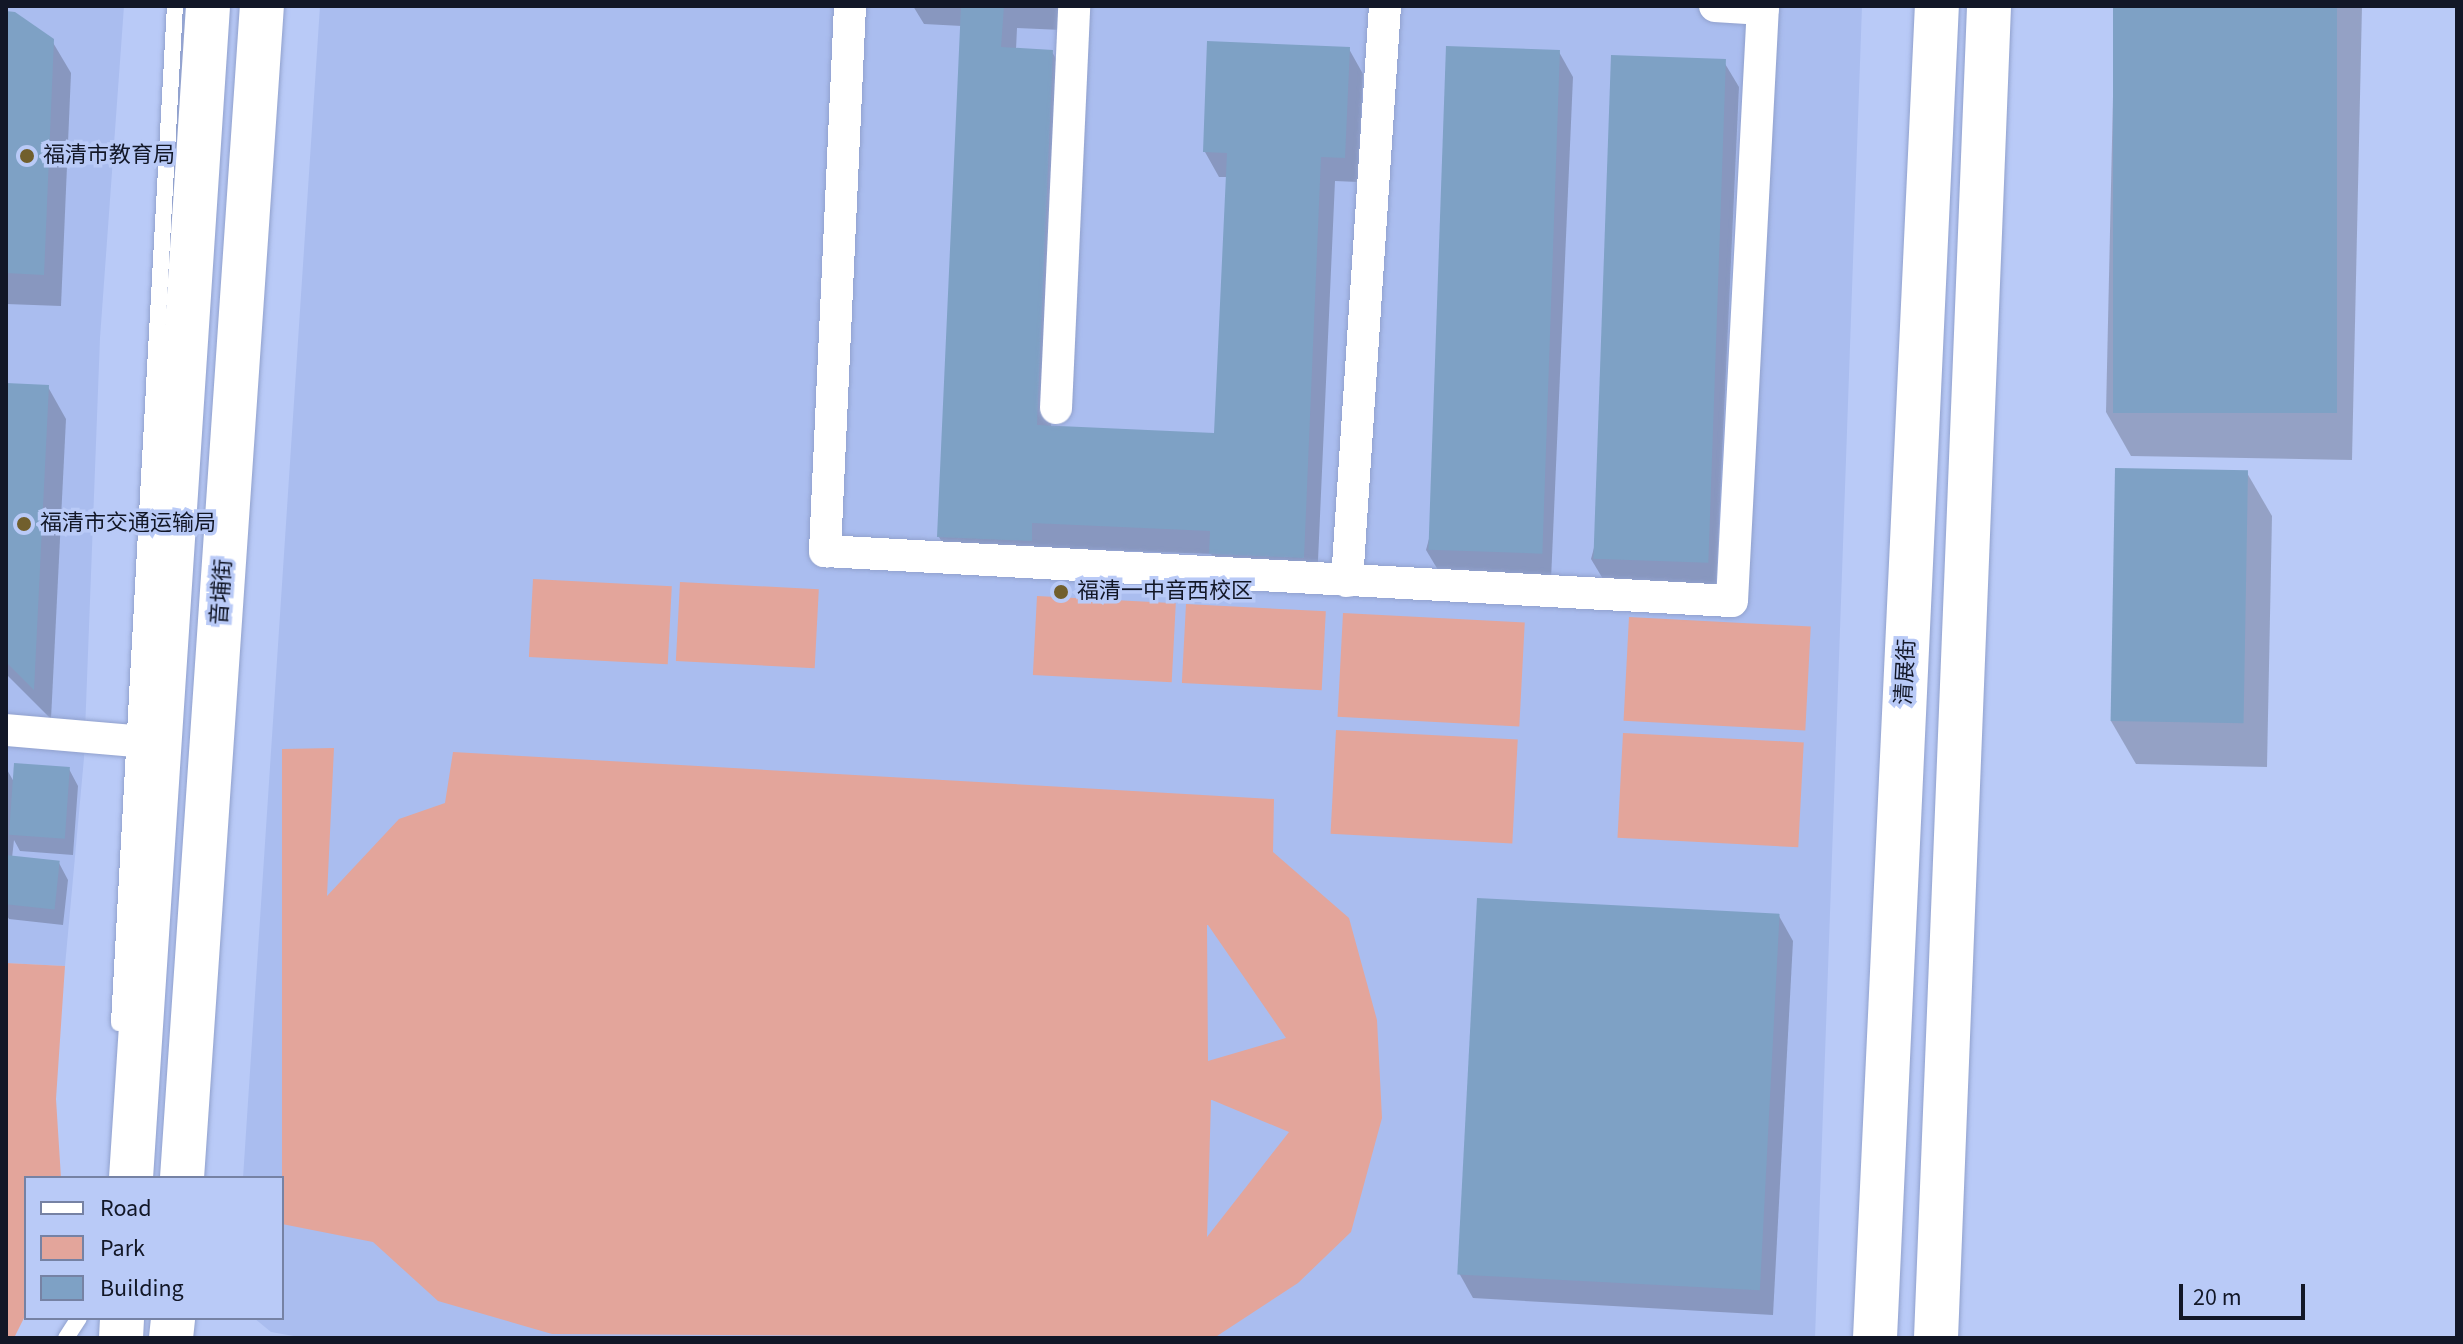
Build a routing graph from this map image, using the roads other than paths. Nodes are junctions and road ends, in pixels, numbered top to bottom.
1 (175, 6) edge
2 (208, 6) edge
3 (262, 6) edge
4 (850, 6) edge
5 (1074, 6) edge
6 (1385, 6) edge
7 (1715, 6) edge
8 (1937, 6) edge
9 (1989, 6) edge
10 (1763, 7) edge
11 (1056, 408) dead end
12 (1347, 581) junction
13 (6, 730) edge
14 (146, 742) junction
15 (119, 1037) dead end
16 (131, 1176) edge
17 (182, 1176) edge
18 (78, 1320) edge
19 (66, 1338) edge
20 (1875, 1338) edge
21 (1936, 1338) edge

1 - 14 lane
2 - 14 street
3 - 17 street, 音埔街
4 - 12 street
5 - 11 street
6 - 12 street
7 - 10 street
8 - 20 street, 清展街
9 - 21 street
10 - 12 street
13 - 14 street
14 - 15 lane
14 - 16 street
18 - 19 lane

